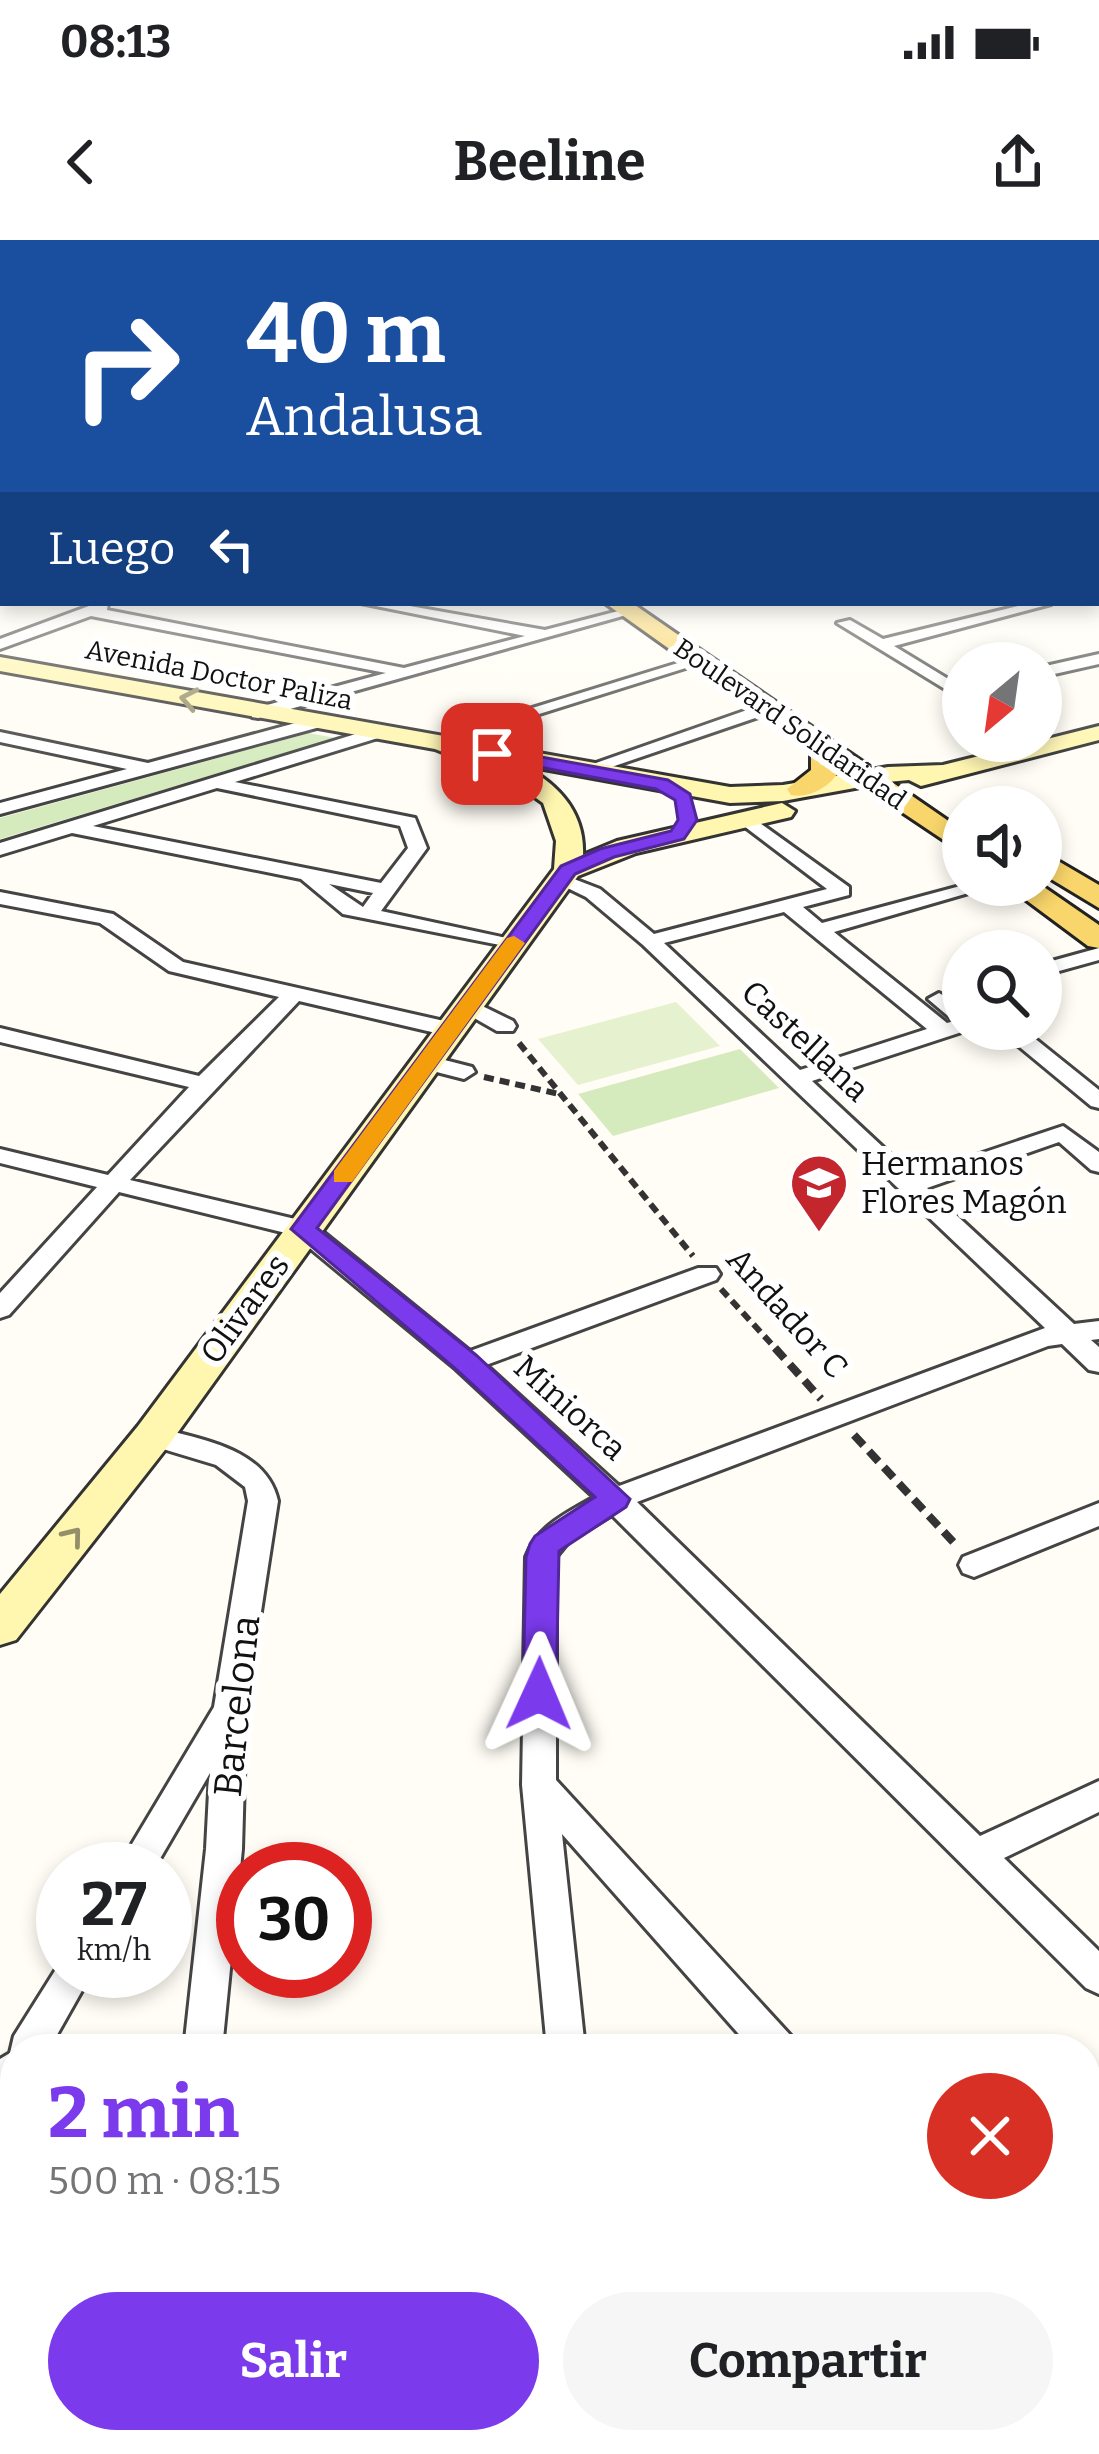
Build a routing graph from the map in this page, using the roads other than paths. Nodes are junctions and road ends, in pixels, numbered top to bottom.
1 (104, 606) edge
2 (386, 606) edge
3 (473, 606) edge
4 (665, 606) edge
5 (1035, 606) edge
6 (624, 608) edge
7 (91, 611) junction
8 (845, 623) dead end
9 (497, 625) junction
10 (547, 635) junction
11 (0, 644) edge
12 (883, 644) junction
13 (1099, 659) edge
14 (700, 661) junction
15 (0, 664) edge
16 (1062, 667) edge
17 (408, 673) junction
18 (942, 680) edge
19 (770, 707) junction
20 (259, 713) junction
21 (314, 723) junction
22 (1099, 733) edge
23 (372, 734) junction
24 (0, 737) edge
25 (1062, 739) edge
26 (846, 740) junction
27 (436, 744) junction
28 (974, 762) edge
29 (149, 768) junction
30 (585, 770) junction
31 (911, 780) junction
32 (653, 783) junction
33 (220, 784) junction
34 (801, 789) junction
35 (0, 809) edge
36 (566, 813) junction
37 (942, 818) edge
38 (746, 819) junction
39 (70, 827) junction
40 (672, 836) junction
41 (0, 849) edge
42 (302, 874) junction
43 (1062, 874) edge
44 (565, 875) junction
45 (387, 890) junction
46 (942, 897) edge
47 (0, 898) edge
48 (1099, 898) edge
49 (789, 906) junction
50 (1045, 906) edge
51 (367, 915) junction
52 (819, 930) junction
53 (650, 941) junction
54 (513, 945) junction
55 (1094, 950) edge
56 (1062, 962) edge
57 (294, 994) junction
58 (942, 1015) edge
59 (461, 1018) junction
60 (505, 1026) road end
61 (942, 1030) edge
62 (0, 1035) edge
63 (1036, 1050) edge
64 (797, 1078) junction
65 (204, 1084) junction
66 (1099, 1101) edge
67 (0, 1156) edge
68 (1099, 1165) edge
69 (114, 1184) junction
70 (908, 1186) junction
71 (303, 1229) junction
72 (707, 1274) road end
73 (2, 1304) edge
74 (1099, 1330) edge
75 (1066, 1332) junction
76 (466, 1362) junction
77 (1099, 1363) edge
78 (153, 1436) junction
79 (615, 1499) junction
80 (1099, 1514) edge
81 (974, 1564) road end
82 (0, 1627) edge
83 (230, 1709) junction
84 (538, 1785) junction
85 (1099, 1796) edge
86 (151, 1842) edge
87 (975, 1855) junction
88 (1099, 1976) edge
89 (58, 1998) edge
90 (37, 2034) edge
91 (205, 2034) edge
92 (564, 2034) edge
93 (763, 2034) edge

1 - 7 street
2 - 9 street
3 - 9 street
4 - 26 main road, Boulevard Solidaridad
5 - 12 street
6 - 10 street
6 - 14 main road, Boulevard Solidaridad
7 - 11 street
7 - 17 street
8 - 12 street
9 - 10 street
10 - 17 street
12 - 18 street
13 - 16 street
14 - 19 main road, Boulevard Solidaridad
14 - 27 street
20 -> 15 main road, Avenida Doctor Paliza
17 - 20 street
19 - 26 main road, Boulevard Solidaridad
19 - 30 street
20 - 21 main road, Avenida Doctor Paliza
21 - 23 main road, Avenida Doctor Paliza
21 - 29 street
22 - 25 main road
23 - 27 main road, Avenida Doctor Paliza
23 - 33 street
24 - 29 street
26 - 31 main road, Boulevard Solidaridad
26 - 31 main road, Boulevard Solidaridad
26 - 34 main road
27 - 30 main road
27 - 36 main road
28 - 31 main road
29 - 35 street
30 - 32 main road
31 - 34 main road
31 - 37 main road, Boulevard Solidaridad
31 - 38 main road
32 - 34 main road
32 - 36 main road
32 - 40 main road
33 - 39 street
33 - 45 street
36 - 40 main road
36 - 44 main road
38 - 40 main road
38 - 49 street
39 - 41 street
39 - 42 street
40 - 44 main road
42 - 45 street
42 - 51 street
43 - 48 main road
44 - 53 street, Castellana
44 - 54 main road, Olivares
45 - 51 street
46 - 52 street
47 - 57 street
49 - 52 street
49 - 53 street
50 - 55 main road
51 - 54 street
52 - 58 street
53 - 64 street, Castellana
54 - 59 main road, Olivares
55 - 56 street
57 - 59 street
57 - 65 street
59 - 60 street
59 - 71 main road, Olivares
61 - 64 street
62 - 65 street
63 - 66 street
64 - 70 street, Castellana
65 - 69 street
67 - 69 street, Miniorca
68 - 70 street
69 - 71 street, Miniorca
69 - 73 street
70 - 75 street, Castellana
71 - 76 street, Miniorca
71 - 78 main road, Olivares
72 - 76 street
74 - 75 street
75 - 77 street, Castellana
75 - 79 street
76 - 79 street, Miniorca
82 -> 78 main road, Olivares
78 - 83 street, Barcelona
79 - 84 street
79 - 87 street, Miniorca
80 - 81 street
83 - 86 street
83 - 91 street, Barcelona
84 - 92 street
84 - 93 street
85 - 87 street
87 - 88 street, Miniorca
89 - 90 street

